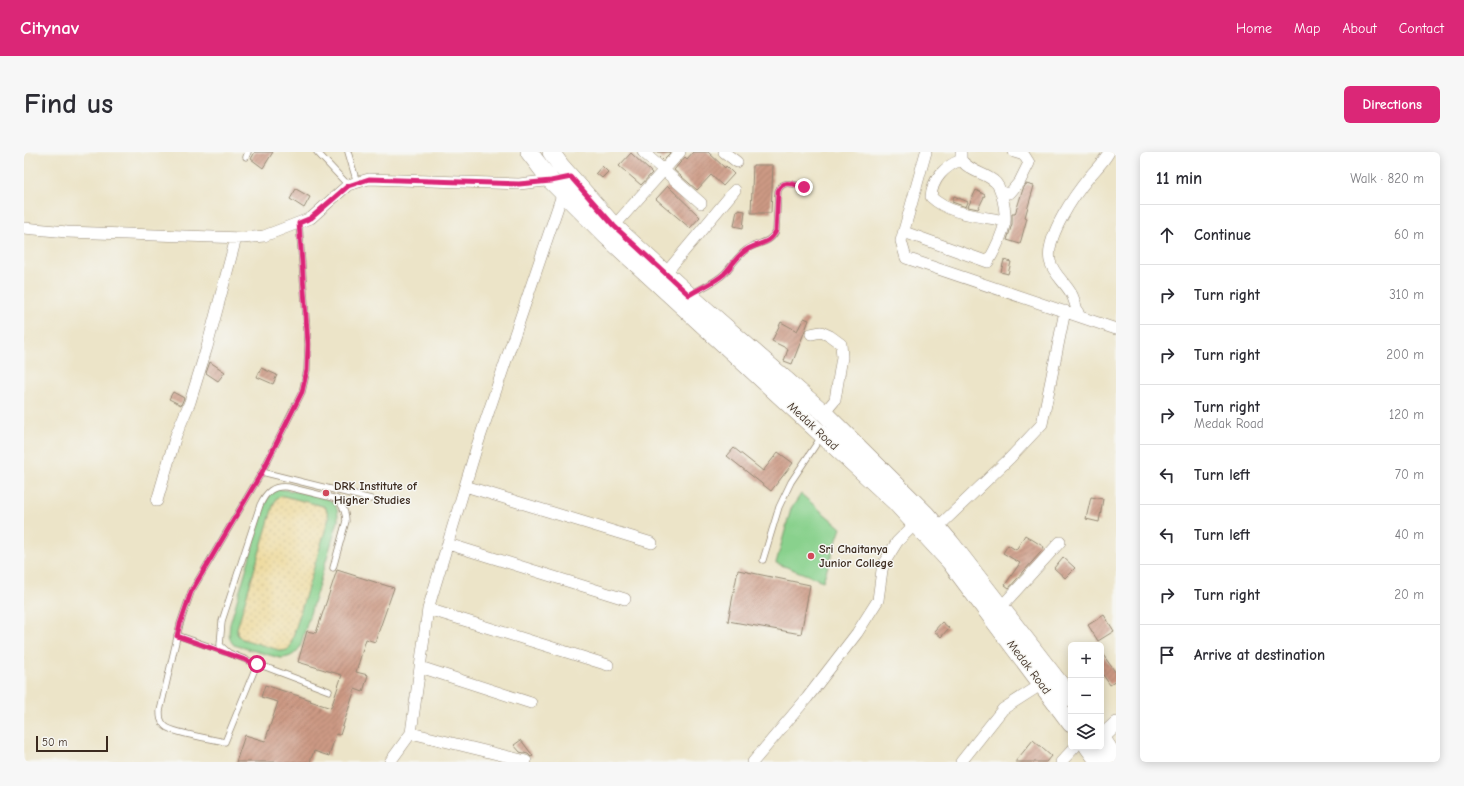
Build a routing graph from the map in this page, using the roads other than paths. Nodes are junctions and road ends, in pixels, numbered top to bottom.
1 (317, 152) edge
2 (348, 152) edge
3 (530, 152) edge
4 (552, 152) edge
5 (643, 152) edge
6 (680, 152) edge
7 (724, 152) edge
8 (926, 152) edge
9 (1014, 152) edge
10 (1109, 152) edge
11 (961, 156) edge
12 (737, 162) dead end
13 (664, 170) junction
14 (571, 177) junction
15 (353, 184) junction
16 (557, 187) junction
17 (804, 187) dead end
18 (735, 190) dead end
19 (1002, 193) junction
20 (701, 203) dead end
21 (1005, 221) junction
22 (299, 223) junction
23 (614, 226) junction
24 (24, 228) edge
25 (904, 232) junction
26 (236, 238) junction
27 (665, 274) junction
28 (689, 295) junction
29 (1065, 311) junction
30 (1078, 315) junction
31 (1116, 329) edge
32 (811, 334) dead end
33 (824, 413) junction
34 (822, 435) junction
35 (262, 472) junction
36 (465, 486) junction
37 (371, 499) dead end
38 (157, 501) dead end
39 (915, 524) junction
40 (938, 528) junction
41 (1060, 542) dead end
42 (652, 543) dead end
43 (448, 544) junction
44 (763, 560) dead end
45 (333, 568) dead end
46 (626, 599) dead end
47 (1001, 607) junction
48 (428, 609) junction
49 (177, 636) junction
50 (229, 653) junction
51 (255, 663) junction
52 (608, 665) dead end
53 (420, 667) junction
54 (1042, 684) junction
55 (329, 691) dead end
56 (1068, 694) edge
57 (531, 704) dead end
58 (1068, 720) edge
59 (1116, 724) edge
60 (411, 732) junction
61 (1104, 735) edge
62 (1085, 750) edge
63 (1100, 750) edge
64 (1116, 760) edge
65 (526, 761) dead end
66 (390, 762) edge
67 (753, 762) edge
68 (962, 762) edge
69 (1061, 762) edge

1 - 15 lane
2 - 15 lane
3 - 16 main road, Medak Road
4 - 14 main road, Medak Road
5 - 13 street
6 - 13 street
7 - 12 street
8 - 25 street
9 - 19 street
10 - 30 street
11 - 19 street
11 - 21 street
13 - 20 street
13 - 23 street
14 - 16 street
14 - 23 main road, Medak Road
15 - 16 street
15 - 22 street
16 - 34 main road, Medak Road
16 - 36 street
17 - 28 lane
18 - 27 street
19 - 21 street
21 - 25 street
22 - 26 street
22 - 35 lane
23 - 27 main road, Medak Road
24 - 26 street
25 - 29 street
26 - 38 street
27 - 28 main road, Medak Road
28 - 33 main road, Medak Road
29 - 30 street
29 - 40 street
30 - 31 street
32 - 33 street
33 - 40 main road, Medak Road
34 - 39 main road, Medak Road
34 - 44 lane
35 - 37 lane
35 - 49 lane
36 - 42 street
36 - 43 street
39 - 54 main road, Medak Road
39 - 67 street
40 - 47 main road, Medak Road
41 - 47 street
43 - 46 street
43 - 48 street
45 - 50 lane
47 - 56 main road, Medak Road
48 - 52 street
48 - 53 street
49 - 50 lane
49 - 51 lane
50 - 51 lane
51 - 55 lane
53 - 57 street
53 - 60 street
54 - 58 main road, Medak Road
54 - 68 street
59 - 61 main road
60 - 65 street
60 - 66 street
62 - 69 street
63 - 64 main road

